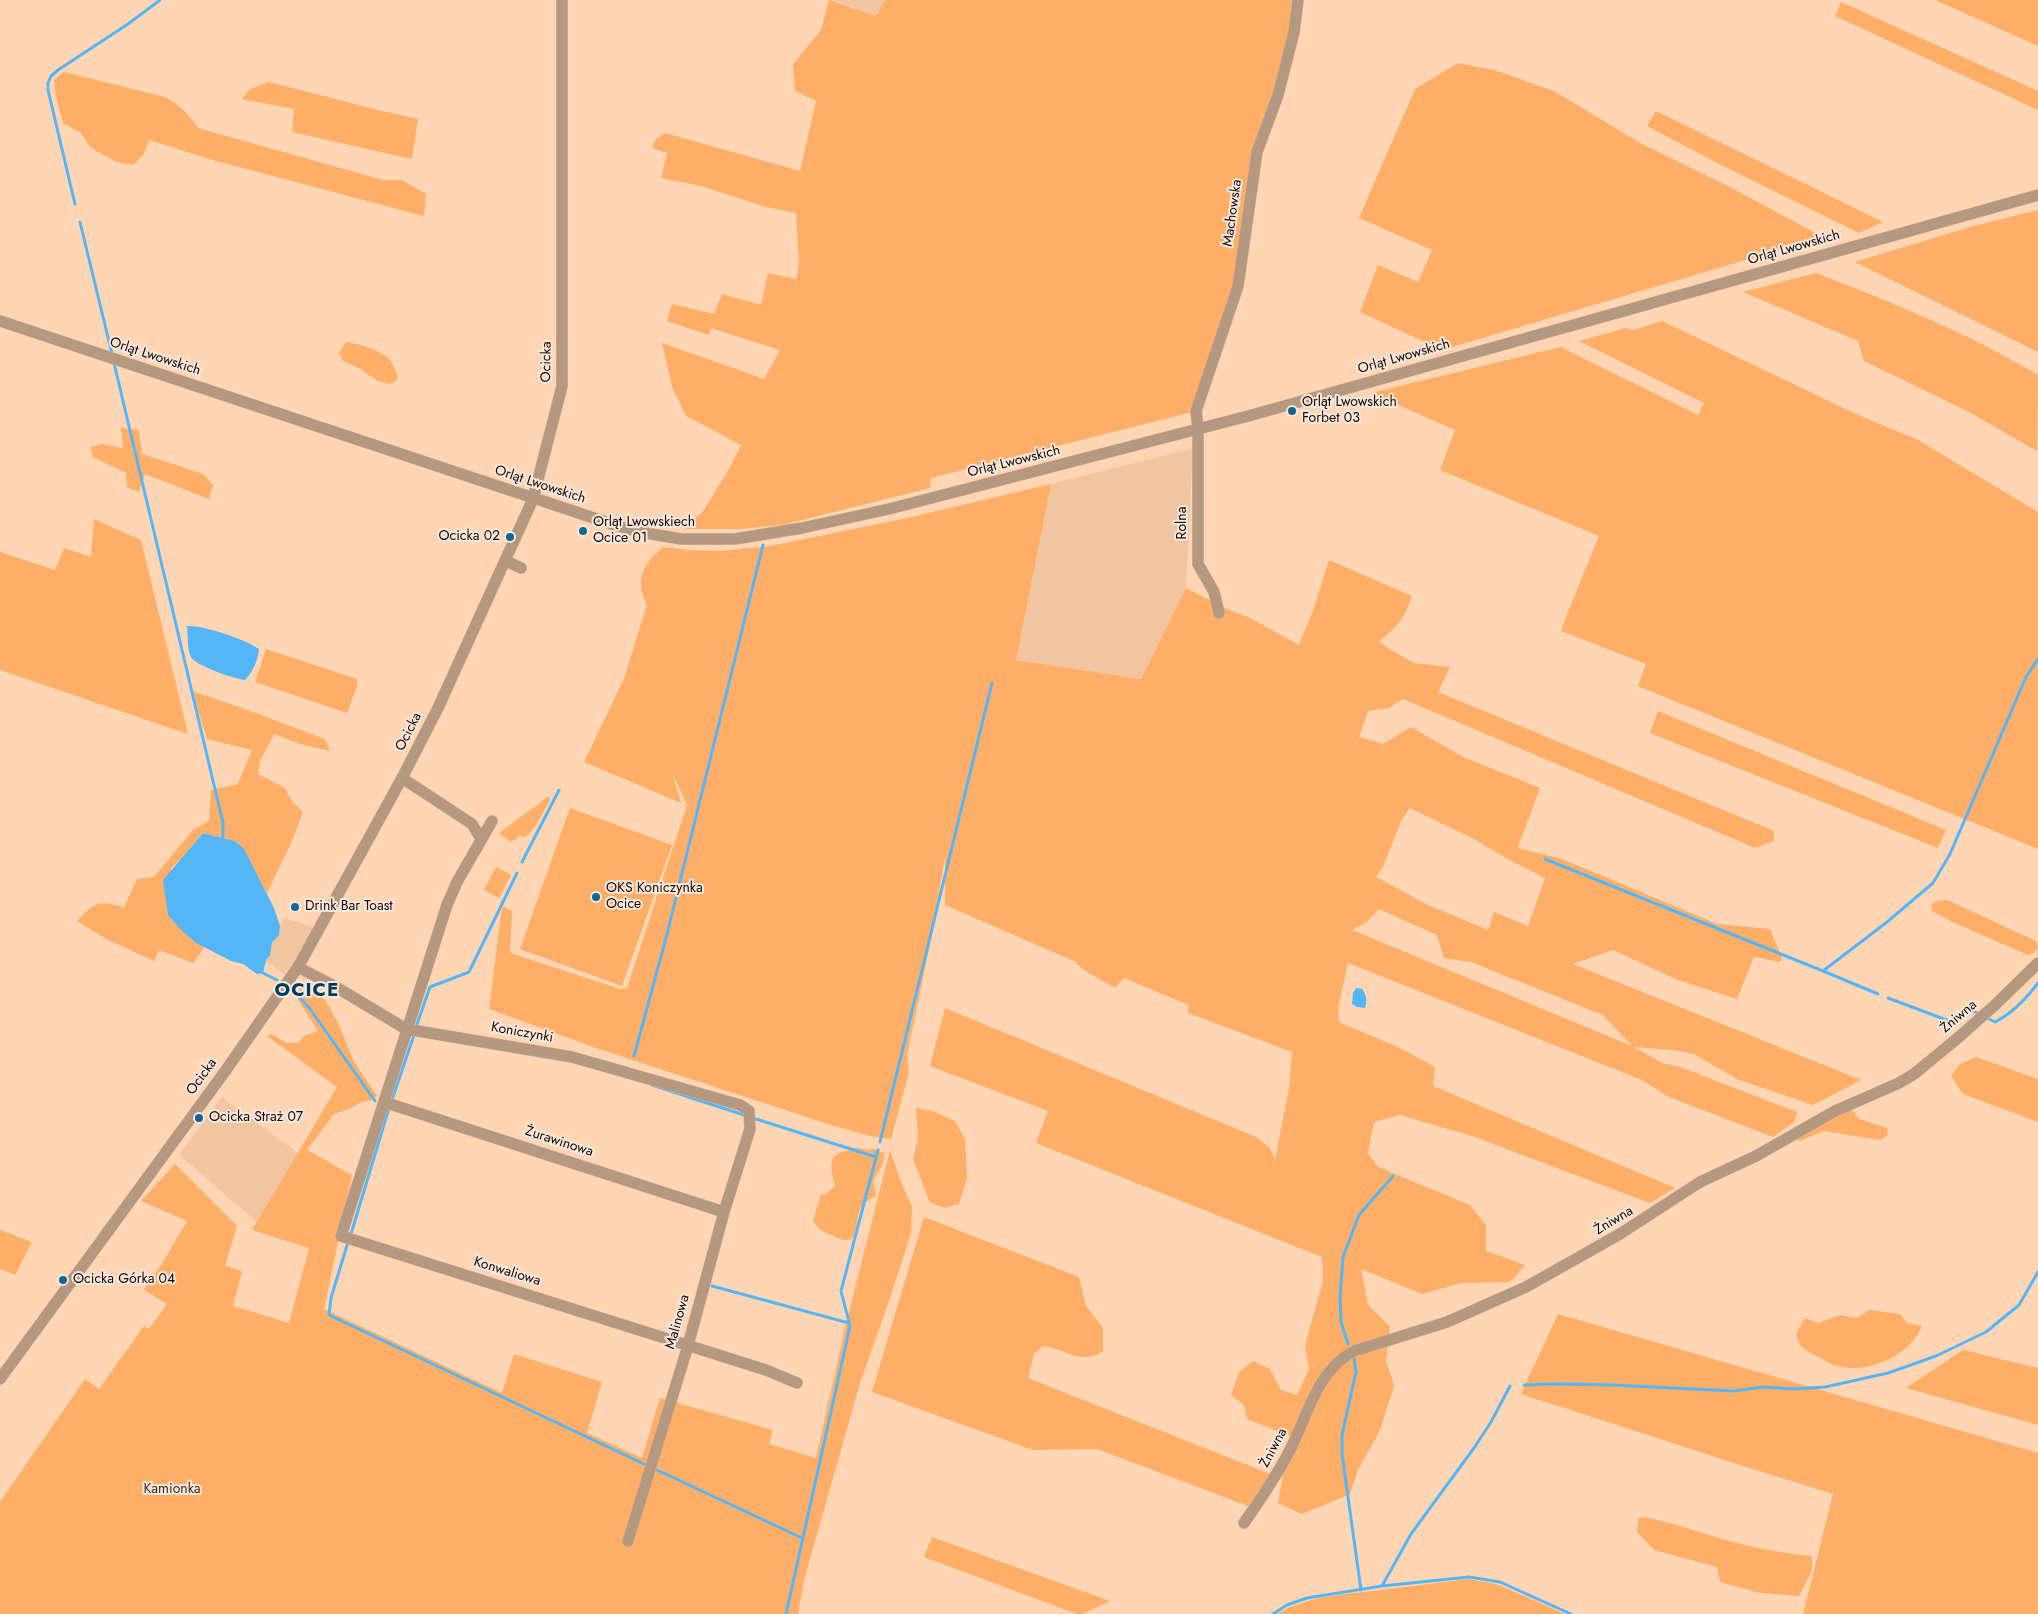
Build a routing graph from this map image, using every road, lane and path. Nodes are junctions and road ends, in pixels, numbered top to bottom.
1 (562, 0) edge
2 (1298, 0) edge
3 (2038, 195) edge
4 (0, 321) edge
5 (1198, 429) junction
6 (533, 499) junction
7 (506, 561) junction
8 (521, 568) dead end
9 (1219, 613) dead end
10 (402, 778) junction
11 (492, 821) dead end
12 (481, 839) junction
13 (2038, 963) edge
14 (298, 968) junction
15 (406, 1029) junction
16 (384, 1102) junction
17 (749, 1111) joint
18 (724, 1212) junction
19 (688, 1345) junction
20 (0, 1378) edge
21 (797, 1383) dead end
22 (1244, 1523) dead end
23 (628, 1540) dead end

1 - 6 street, Ocicka
2 - 5 street, Machowska
3 - 5 street, Orląt Lwowskich
4 - 6 street, Orląt Lwowskich
5 - 6 street, Orląt Lwowskich
5 - 9 street, Rolna
6 - 7 street, Ocicka
7 - 8 street
7 - 10 street, Ocicka
10 - 12 street
10 - 14 street, Ocicka
11 - 12 street
12 - 15 street
13 - 22 street, Żniwna
14 - 15 street, Koniczynki
14 - 20 street, Ocicka
15 - 16 street
15 - 17 street, Koniczynki
16 - 18 street, Żurawinowa
16 - 19 street, Konwaliowa
17 - 18 street, Malinowa
18 - 19 street, Malinowa
19 - 21 street, Konwaliowa
19 - 23 street, Malinowa

